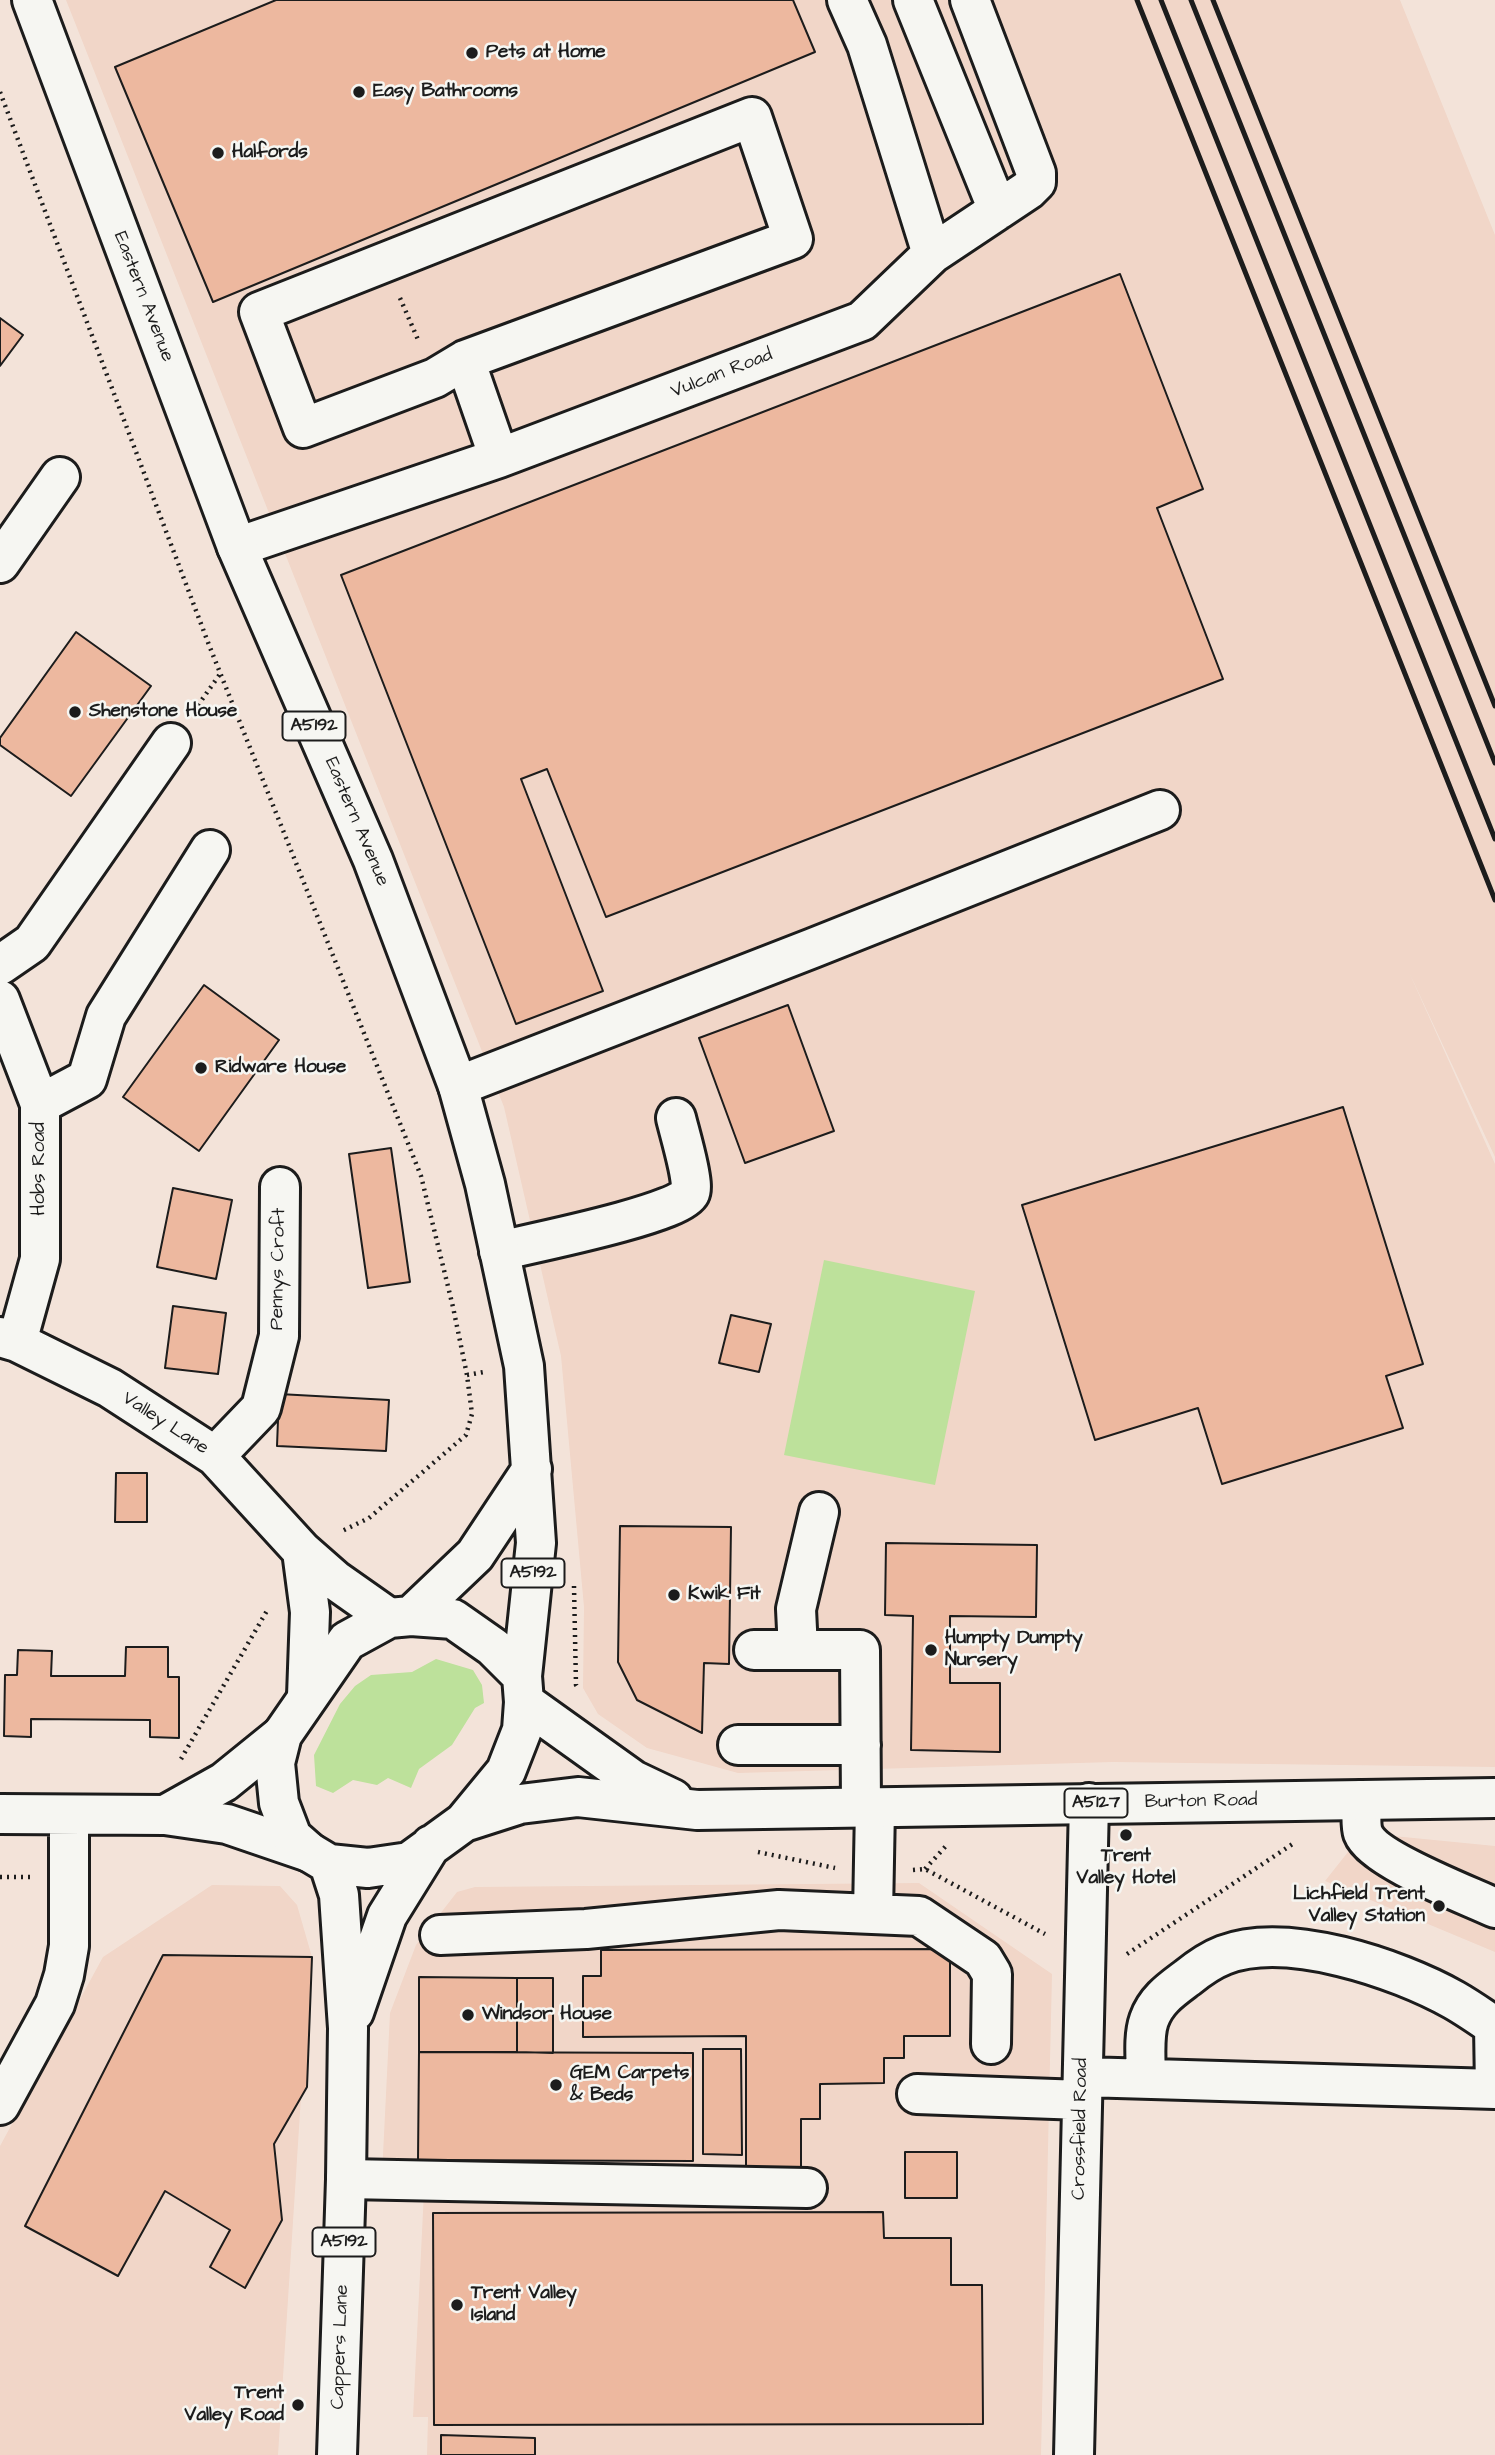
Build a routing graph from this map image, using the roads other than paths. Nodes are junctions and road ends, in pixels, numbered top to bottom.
1 (32, 0) edge
2 (847, 0) edge
3 (913, 0) edge
4 (970, 0) edge
5 (998, 210) junction
6 (932, 254) junction
7 (450, 369) junction
8 (499, 458) junction
9 (60, 477) dead end
10 (237, 547) junction
11 (0, 563) edge
12 (171, 743) dead end
13 (1160, 810) dead end
14 (210, 849) dead end
15 (0, 965) edge
16 (0, 1000) edge
17 (458, 1086) junction
18 (40, 1104) junction
19 (676, 1118) dead end
20 (280, 1187) dead end
21 (499, 1251) junction
22 (9, 1340) edge
23 (215, 1457) junction
24 (532, 1469) junction
25 (818, 1512) dead end
26 (302, 1551) junction
27 (400, 1617) junction
28 (754, 1650) dead end
29 (798, 1650) junction
30 (523, 1689) junction
31 (307, 1696) junction
32 (282, 1735) junction
33 (738, 1745) dead end
34 (860, 1745) junction
35 (1495, 1798) edge
36 (1362, 1800) junction
37 (1089, 1802) junction
38 (868, 1807) junction
39 (697, 1810) junction
40 (0, 1814) edge
41 (69, 1815) junction
42 (157, 1815) junction
43 (464, 1822) junction
44 (432, 1843) junction
45 (319, 1858) junction
46 (1495, 1908) edge
47 (873, 1914) junction
48 (440, 1935) dead end
49 (348, 2028) junction
50 (991, 2044) dead end
51 (1146, 2079) junction
52 (1082, 2089) junction
53 (917, 2094) dead end
54 (0, 2105) edge
55 (346, 2179) junction
56 (807, 2188) dead end
57 (337, 2455) edge
58 (1074, 2455) edge

1 - 10 main road, Eastern Avenue / A5192
2 - 6 main road
3 - 5 main road
4 - 5 main road, Vulcan Road
5 - 6 main road, Vulcan Road
6 - 8 main road, Vulcan Road
7 - 7 main road
7 - 8 main road
8 - 10 main road, Vulcan Road
9 - 11 main road
10 - 17 main road, Eastern Avenue / A5192
12 - 15 main road
13 - 17 main road
14 - 18 main road
16 - 18 main road, Hobs Road
17 - 21 main road, Eastern Avenue / A5192
18 - 22 main road, Hobs Road
19 - 21 main road
20 - 23 main road, Pennys Croft
21 - 24 main road, Eastern Avenue / A5192
22 - 23 main road, Valley Lane
23 - 26 main road, Valley Lane
24 - 27 main road, A5192
24 - 30 main road, Eastern Avenue / A5192
25 - 29 main road
26 - 27 main road, Valley Lane
26 - 31 main road
27 - 30 main road
27 - 31 main road
28 - 29 main road
29 - 34 main road
30 - 39 main road, A5127
30 - 43 main road
31 - 32 main road
32 - 42 main road
32 - 45 main road
33 - 34 main road
34 - 38 main road
35 - 36 main road, Burton Road / A5127
36 - 37 main road, Burton Road / A5127
36 - 46 main road
37 - 38 main road, Burton Road / A5127
37 - 52 main road, Crossfield Road
38 - 39 main road, Burton Road / A5127
38 - 47 main road
39 - 43 main road, A5127
40 - 41 main road
41 - 42 main road
41 - 54 main road
42 - 45 main road
43 - 44 main road
44 - 45 main road
44 - 49 main road, Cappers Lane / A5192
45 - 49 main road, Cappers Lane / A5192
47 - 48 main road
47 - 50 main road
49 - 55 main road, Cappers Lane / A5192
51 - 51 main road
51 - 52 main road
52 - 53 main road
52 - 58 main road, Crossfield Road
55 - 56 main road
55 - 57 main road, Cappers Lane / A5192

